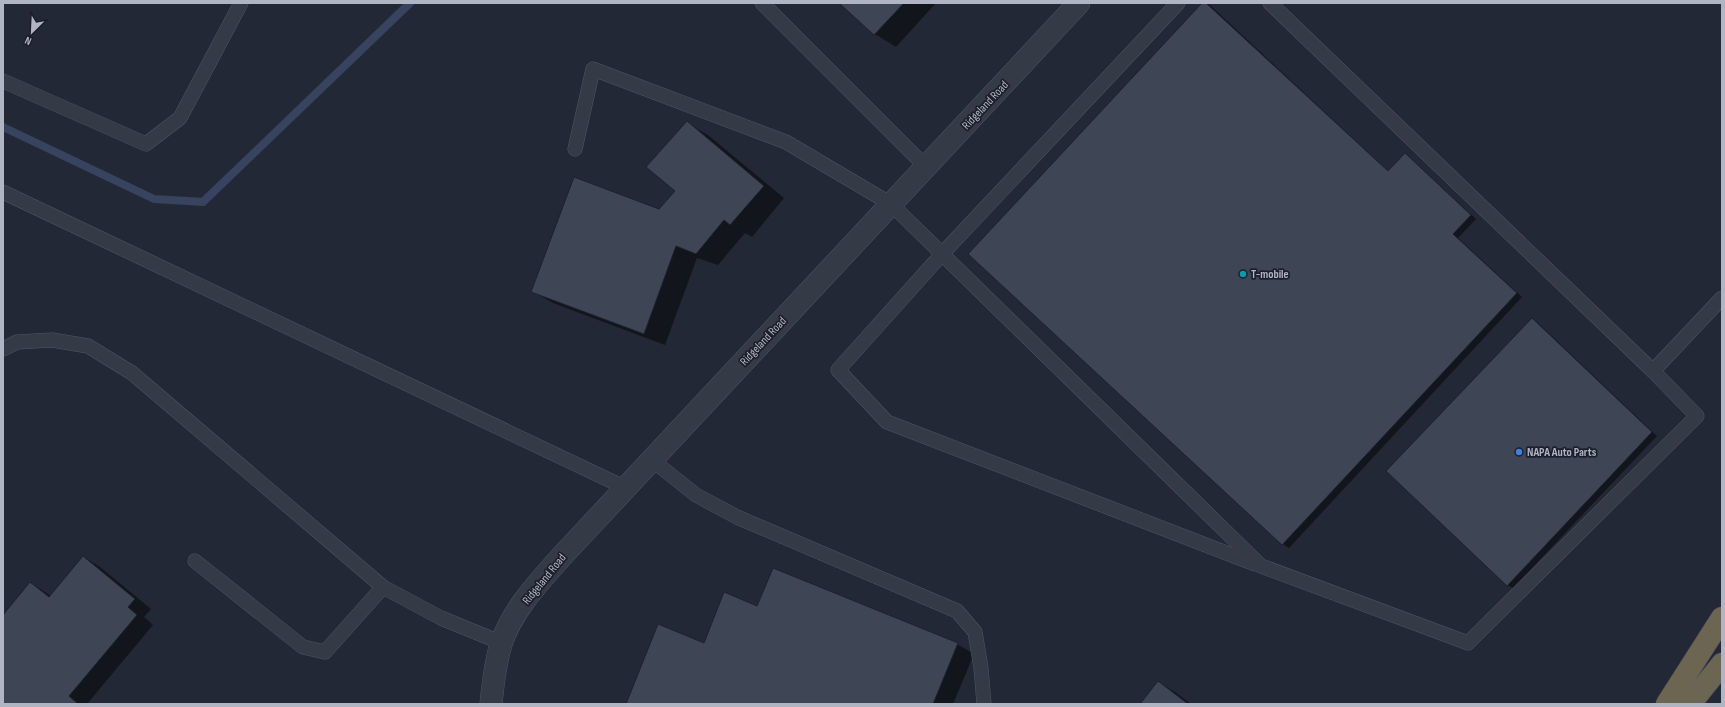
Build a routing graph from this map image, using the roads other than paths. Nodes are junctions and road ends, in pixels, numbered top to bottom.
1 (241, 3) edge
2 (762, 3) edge
3 (1079, 3) edge
4 (1178, 3) edge
5 (1270, 3) edge
6 (3, 81) edge
7 (575, 149) dead end
8 (926, 167) junction
9 (3, 192) edge
10 (892, 204) junction
11 (942, 254) junction
12 (1722, 298) edge
13 (3, 349) edge
14 (1653, 371) junction
15 (652, 460) junction
16 (626, 488) junction
17 (196, 561) dead end
18 (1261, 566) junction
19 (383, 587) junction
20 (1722, 618) edge
21 (502, 643) junction
22 (1722, 664) edge
23 (491, 704) edge
24 (984, 704) edge
25 (1668, 704) edge
26 (1690, 704) edge

1 - 6 lane
2 - 8 lane
3 - 8 street, Ridgeland Road
4 - 11 lane
5 - 14 lane
7 - 10 lane
8 - 10 street, Ridgeland Road
9 - 16 lane
10 - 11 lane
10 - 15 street, Ridgeland Road
11 - 18 lane
11 - 18 lane
12 - 14 lane
13 - 19 lane
14 - 18 lane
15 - 16 street, Ridgeland Road
15 - 24 lane
16 - 21 street, Ridgeland Road
17 - 19 lane
19 - 21 lane
20 - 25 highway
21 - 23 street, Ridgeland Road
22 - 26 highway

